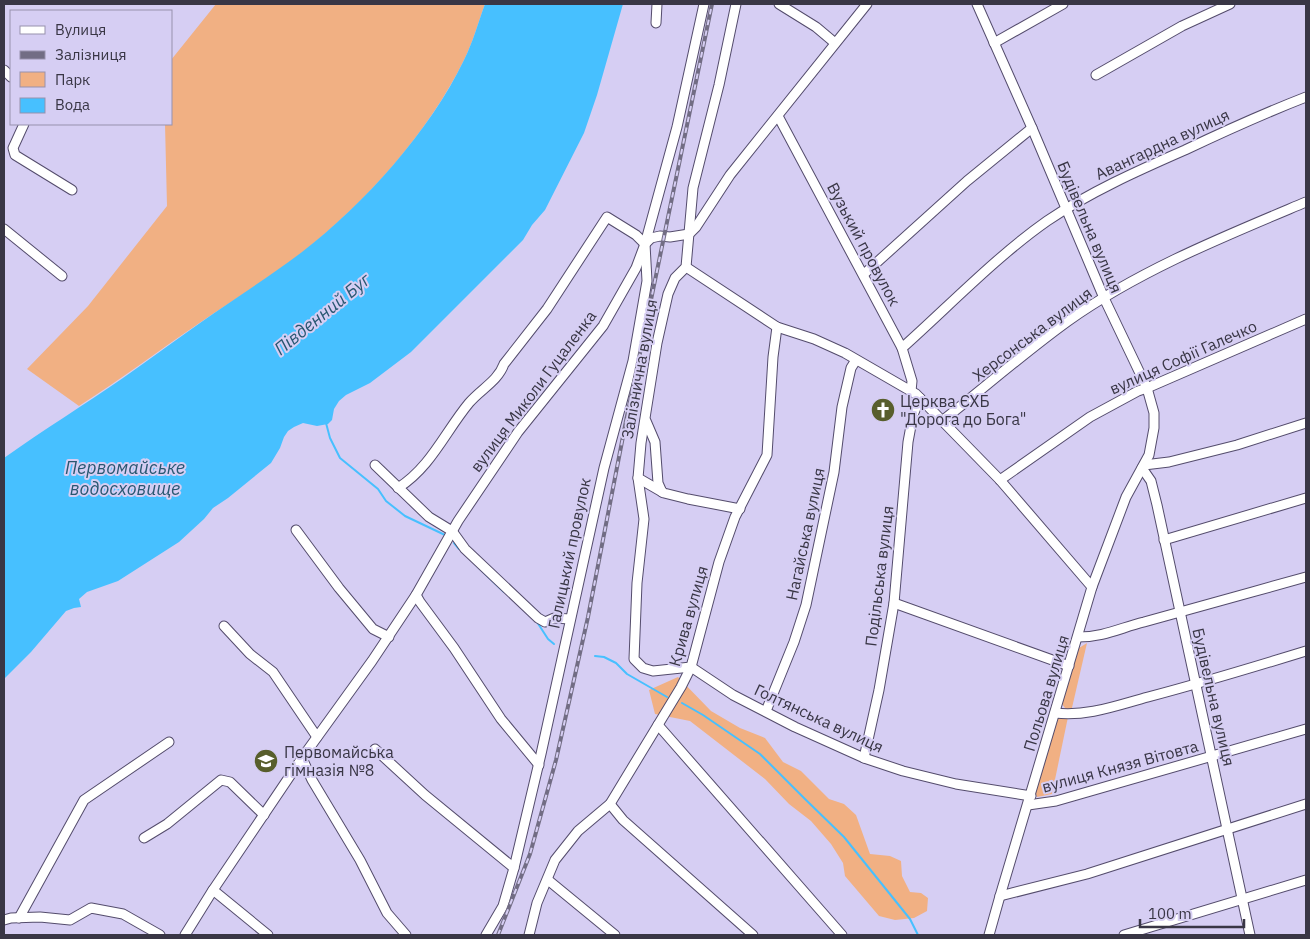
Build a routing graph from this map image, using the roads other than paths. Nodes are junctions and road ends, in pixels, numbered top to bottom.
1 (657, 4) edge
2 (704, 4) edge
3 (736, 4) edge
4 (779, 4) edge
5 (867, 4) edge
6 (976, 4) edge
7 (1064, 4) edge
8 (1230, 4) edge
9 (656, 23) dead end
10 (994, 42) junction
11 (835, 43) junction
12 (1096, 75) dead end
13 (1306, 96) edge
14 (778, 116) junction
15 (24, 125) edge
16 (1032, 128) junction
17 (72, 190) dead end
18 (1306, 202) edge
19 (1067, 209) junction
20 (4, 229) edge
21 (689, 234) junction
22 (645, 244) junction
23 (686, 267) junction
24 (864, 274) junction
25 (62, 276) dead end
26 (1104, 298) junction
27 (1306, 319) edge
28 (777, 327) junction
29 (902, 348) junction
30 (856, 360) junction
31 (1147, 388) junction
32 (911, 392) junction
33 (920, 398) junction
34 (646, 421) junction
35 (942, 421) junction
36 (1306, 423) edge
37 (375, 465) dead end
38 (1143, 466) junction
39 (638, 478) junction
40 (1000, 480) junction
41 (398, 488) junction
42 (662, 492) junction
43 (1306, 498) edge
44 (740, 508) junction
45 (296, 530) dead end
46 (452, 531) junction
47 (1164, 540) junction
48 (1306, 576) edge
49 (1092, 587) junction
50 (416, 595) junction
51 (894, 603) junction
52 (1180, 614) junction
53 (570, 619) junction
54 (224, 626) dead end
55 (388, 637) junction
56 (1078, 638) junction
57 (1306, 651) edge
58 (1069, 666) junction
59 (690, 668) junction
60 (1195, 684) junction
61 (766, 711) junction
62 (1055, 713) junction
63 (658, 726) junction
64 (1306, 729) edge
65 (317, 737) junction
66 (169, 742) dead end
67 (375, 749) dead end
68 (1212, 757) junction
69 (302, 758) junction
70 (864, 758) junction
71 (539, 765) junction
72 (1029, 801) junction
73 (610, 804) junction
74 (1306, 804) edge
75 (264, 815) junction
76 (1226, 828) junction
77 (144, 838) dead end
78 (514, 868) junction
79 (548, 880) junction
80 (1306, 880) edge
81 (213, 890) junction
82 (1000, 896) junction
83 (1242, 900) junction
84 (19, 918) junction
85 (4, 920) edge
86 (160, 935) edge
87 (185, 935) edge
88 (268, 935) edge
89 (406, 935) edge
90 (486, 935) edge
91 (529, 935) edge
92 (615, 935) edge
93 (753, 935) edge
94 (842, 935) edge
95 (989, 935) edge
96 (1124, 935) edge
97 (1250, 935) edge

1 - 9 street
2 - 22 street
3 - 21 street
4 - 11 street
5 - 11 street
6 - 10 street, Будівельна вулиця
7 - 10 street
8 - 12 street
10 - 16 street, Будівельна вулиця
11 - 14 street
13 - 19 street, Авангардна вулиця
14 - 21 street
14 - 24 street, Вузький провулок
15 - 17 street
16 - 19 street, Будівельна вулиця
16 - 24 street
18 - 26 street, Херсонська вулиця
19 - 26 street, Будівельна вулиця
19 - 29 street, Авангардна вулиця
20 - 25 street
21 - 22 street
21 - 23 street
22 - 41 street
22 - 46 street, вулиця Миколи Гуцаленка
22 - 53 street, Галицький провулок
23 - 28 street
23 - 34 street, Залізнична вулиця
24 - 29 street, Вузький провулок
26 - 31 street, Будівельна вулиця
26 - 35 street, Херсонська вулиця
27 - 31 street, вулиця Софії Галечко
28 - 30 street
28 - 44 street, Крива вулиця
29 - 32 street, Вузький провулок
30 - 32 street
30 - 61 street, Нагайська вулиця
31 - 38 street, Будівельна вулиця
31 - 40 street, вулиця Софії Галечко
32 - 33 street
33 - 35 street
33 - 51 street, Подільська вулиця
34 - 39 street, Залізнична вулиця
34 - 42 street
35 - 40 street
36 - 38 street
37 - 41 street
38 - 47 street, Будівельна вулиця
38 - 49 street, Польова вулиця
39 - 42 street
39 - 59 street, Залізнична вулиця
40 - 49 street
41 - 46 street
42 - 44 street
43 - 47 street
44 - 59 street, Крива вулиця
45 - 55 street
46 - 50 street, вулиця Миколи Гуцаленка
46 - 53 street
47 - 52 street, Будівельна вулиця
48 - 52 street
49 - 56 street, Польова вулиця
50 - 55 street, вулиця Миколи Гуцаленка
50 - 71 street
51 - 58 street
51 - 70 street, Подільська вулиця
52 - 56 street
52 - 60 street, Будівельна вулиця
53 - 71 street, Галицький провулок
54 - 65 street
55 - 65 street, вулиця Миколи Гуцаленка
56 - 58 street, Польова вулиця
57 - 60 street
58 - 62 street, Польова вулиця
59 - 61 street, Голтянська вулиця
59 - 63 street, Крива вулиця
60 - 62 street
60 - 68 street, Будівельна вулиця
61 - 70 street, Голтянська вулиця
62 - 72 street, Польова вулиця
63 - 73 street, Крива вулиця
63 - 94 street
64 - 68 street, вулиця Князя Вітовта
65 - 69 street, вулиця Миколи Гуцаленка
66 - 84 street
67 - 78 street
68 - 72 street, вулиця Князя Вітовта
68 - 76 street, Будівельна вулиця
69 - 75 street, вулиця Миколи Гуцаленка
69 - 89 street
70 - 72 street, Голтянська вулиця
71 - 78 street, Галицький провулок
72 - 82 street, Польова вулиця
73 - 79 street, Крива вулиця
73 - 93 street
74 - 76 street
75 - 77 street
75 - 81 street, вулиця Миколи Гуцаленка
76 - 82 street
76 - 83 street, Будівельна вулиця
78 - 90 street, Галицький провулок
79 - 91 street, Крива вулиця
79 - 92 street
80 - 83 street
81 - 87 street, вулиця Миколи Гуцаленка
81 - 88 street
82 - 95 street, Польова вулиця
83 - 96 street
83 - 97 street, Будівельна вулиця
84 - 85 street
84 - 86 street

